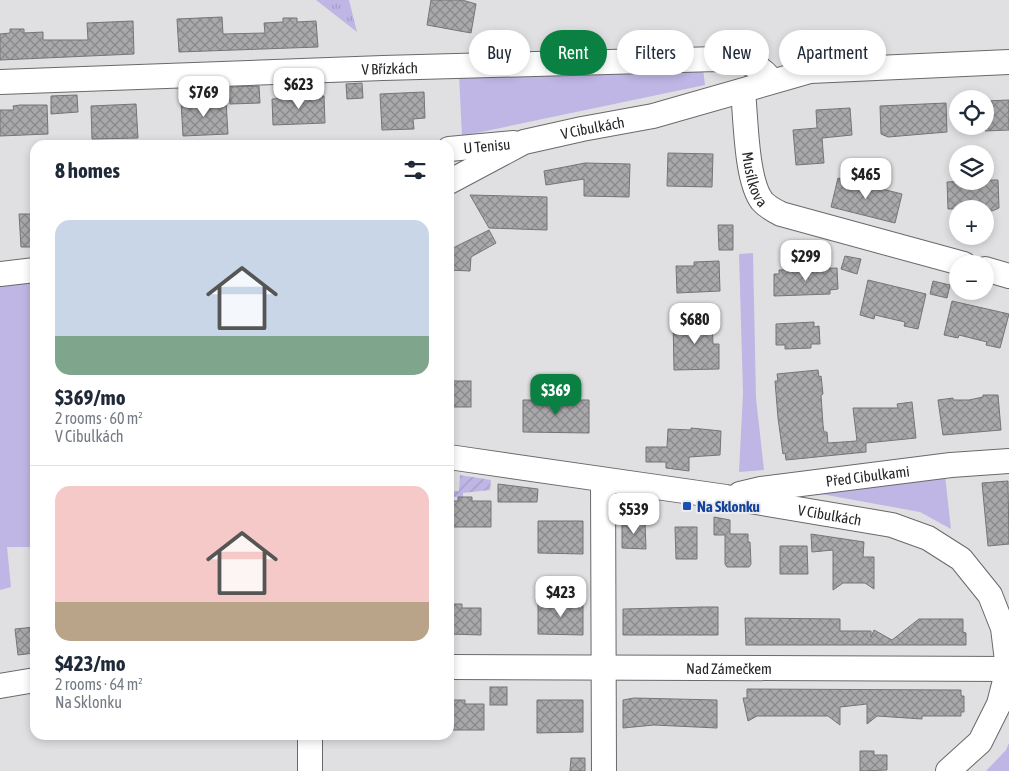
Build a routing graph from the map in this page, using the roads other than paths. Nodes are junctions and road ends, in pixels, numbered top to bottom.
1 (1009, 62) edge
2 (772, 81) junction
3 (0, 82) edge
4 (743, 92) junction
5 (524, 142) junction
6 (454, 149) edge
7 (454, 179) edge
8 (949, 260) edge
9 (30, 271) edge
10 (994, 272) edge
11 (0, 274) edge
12 (1009, 276) edge
13 (454, 458) edge
14 (1009, 461) edge
15 (603, 480) junction
16 (726, 497) junction
17 (454, 667) edge
18 (604, 667) junction
19 (1009, 669) edge
20 (30, 681) edge
21 (0, 686) edge
22 (310, 740) edge
23 (310, 771) edge
24 (604, 771) edge
25 (948, 771) edge

1 - 2 street, V Cibulkách
2 - 3 street, V Břízkách
2 - 4 street, V Cibulkách
4 - 5 street, V Cibulkách
4 - 8 street, Musílkova
5 - 6 street, U Tenisu
5 - 7 street, V Cibulkách
9 - 11 street
10 - 12 street
13 - 15 street, V Cibulkách
14 - 16 street, Před Cibulkami
15 - 16 street, V Cibulkách
15 - 18 street
16 - 19 street, V Cibulkách
17 - 18 street, Nad Zámečkem
18 - 19 street, Nad Zámečkem
18 - 24 street
19 - 25 street, V Cibulkách
20 - 21 street
22 - 23 street

